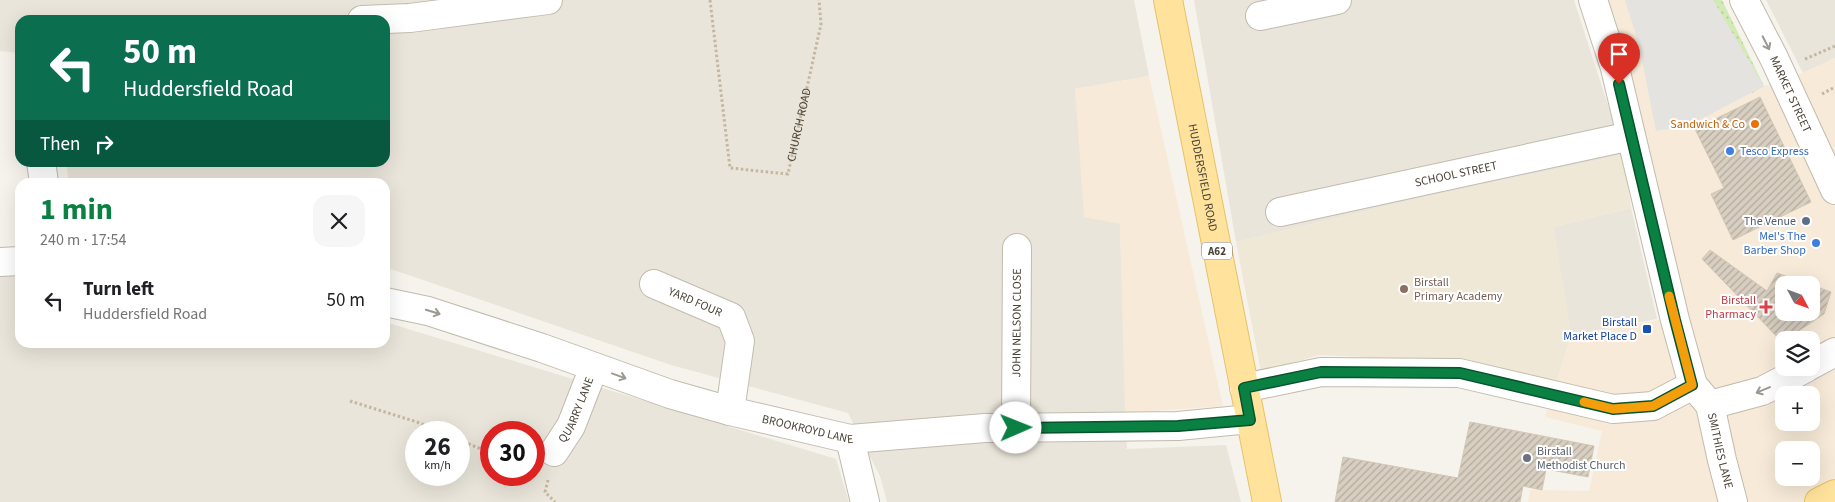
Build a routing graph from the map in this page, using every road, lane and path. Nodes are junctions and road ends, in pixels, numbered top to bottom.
1 (548, 0) edge
2 (710, 0) edge
3 (819, 0) edge
4 (1168, 0) edge
5 (1337, 0) edge
6 (1593, 0) edge
7 (1744, 0) edge
8 (1260, 16) dead end
9 (390, 19) edge
10 (1830, 89) dead end
11 (1835, 91) edge
12 (1631, 136) junction
13 (1835, 190) edge
14 (1280, 212) dead end
15 (1016, 248) dead end
16 (15, 261) edge
17 (0, 262) edge
18 (654, 284) dead end
19 (390, 303) edge
20 (1835, 352) edge
21 (1820, 360) edge
22 (594, 367) junction
23 (1791, 376) edge
24 (1692, 385) junction
25 (1244, 388) junction
26 (350, 402) dead end
27 (1710, 405) junction
28 (730, 411) junction
29 (1250, 420) junction
30 (412, 421) edge
31 (1016, 428) junction
32 (850, 439) junction
33 (554, 452) dead end
34 (1835, 494) edge
35 (865, 502) edge
36 (1267, 502) edge
37 (1733, 502) edge
38 (1820, 502) edge

1 - 9 street
2 - 3 path, CHURCH ROAD
4 - 25 main road, HUDDERSFIELD ROAD / A62
5 - 8 street
6 - 12 street, SMITHIES LANE
7 -> 13 street, MARKET STREET
10 - 11 path
12 - 14 street, SCHOOL STREET
12 - 24 street, SMITHIES LANE
15 - 31 street, JOHN NELSON CLOSE
16 - 17 street
18 - 28 street, YARD FOUR
19 -> 22 street, BROOKROYD LANE
20 - 21 street
22 -> 28 street, BROOKROYD LANE
22 - 33 street, QUARRY LANE
23 -> 27 street
24 - 25 street
24 - 27 street, SMITHIES LANE
25 - 29 main road, HUDDERSFIELD ROAD / A62
26 - 30 path
27 - 37 street, SMITHIES LANE
28 - 32 street, BROOKROYD LANE
29 - 31 street, BROOKROYD LANE
29 - 36 main road, HUDDERSFIELD ROAD / A62
31 - 32 street, BROOKROYD LANE
32 - 35 street
34 - 38 main road

